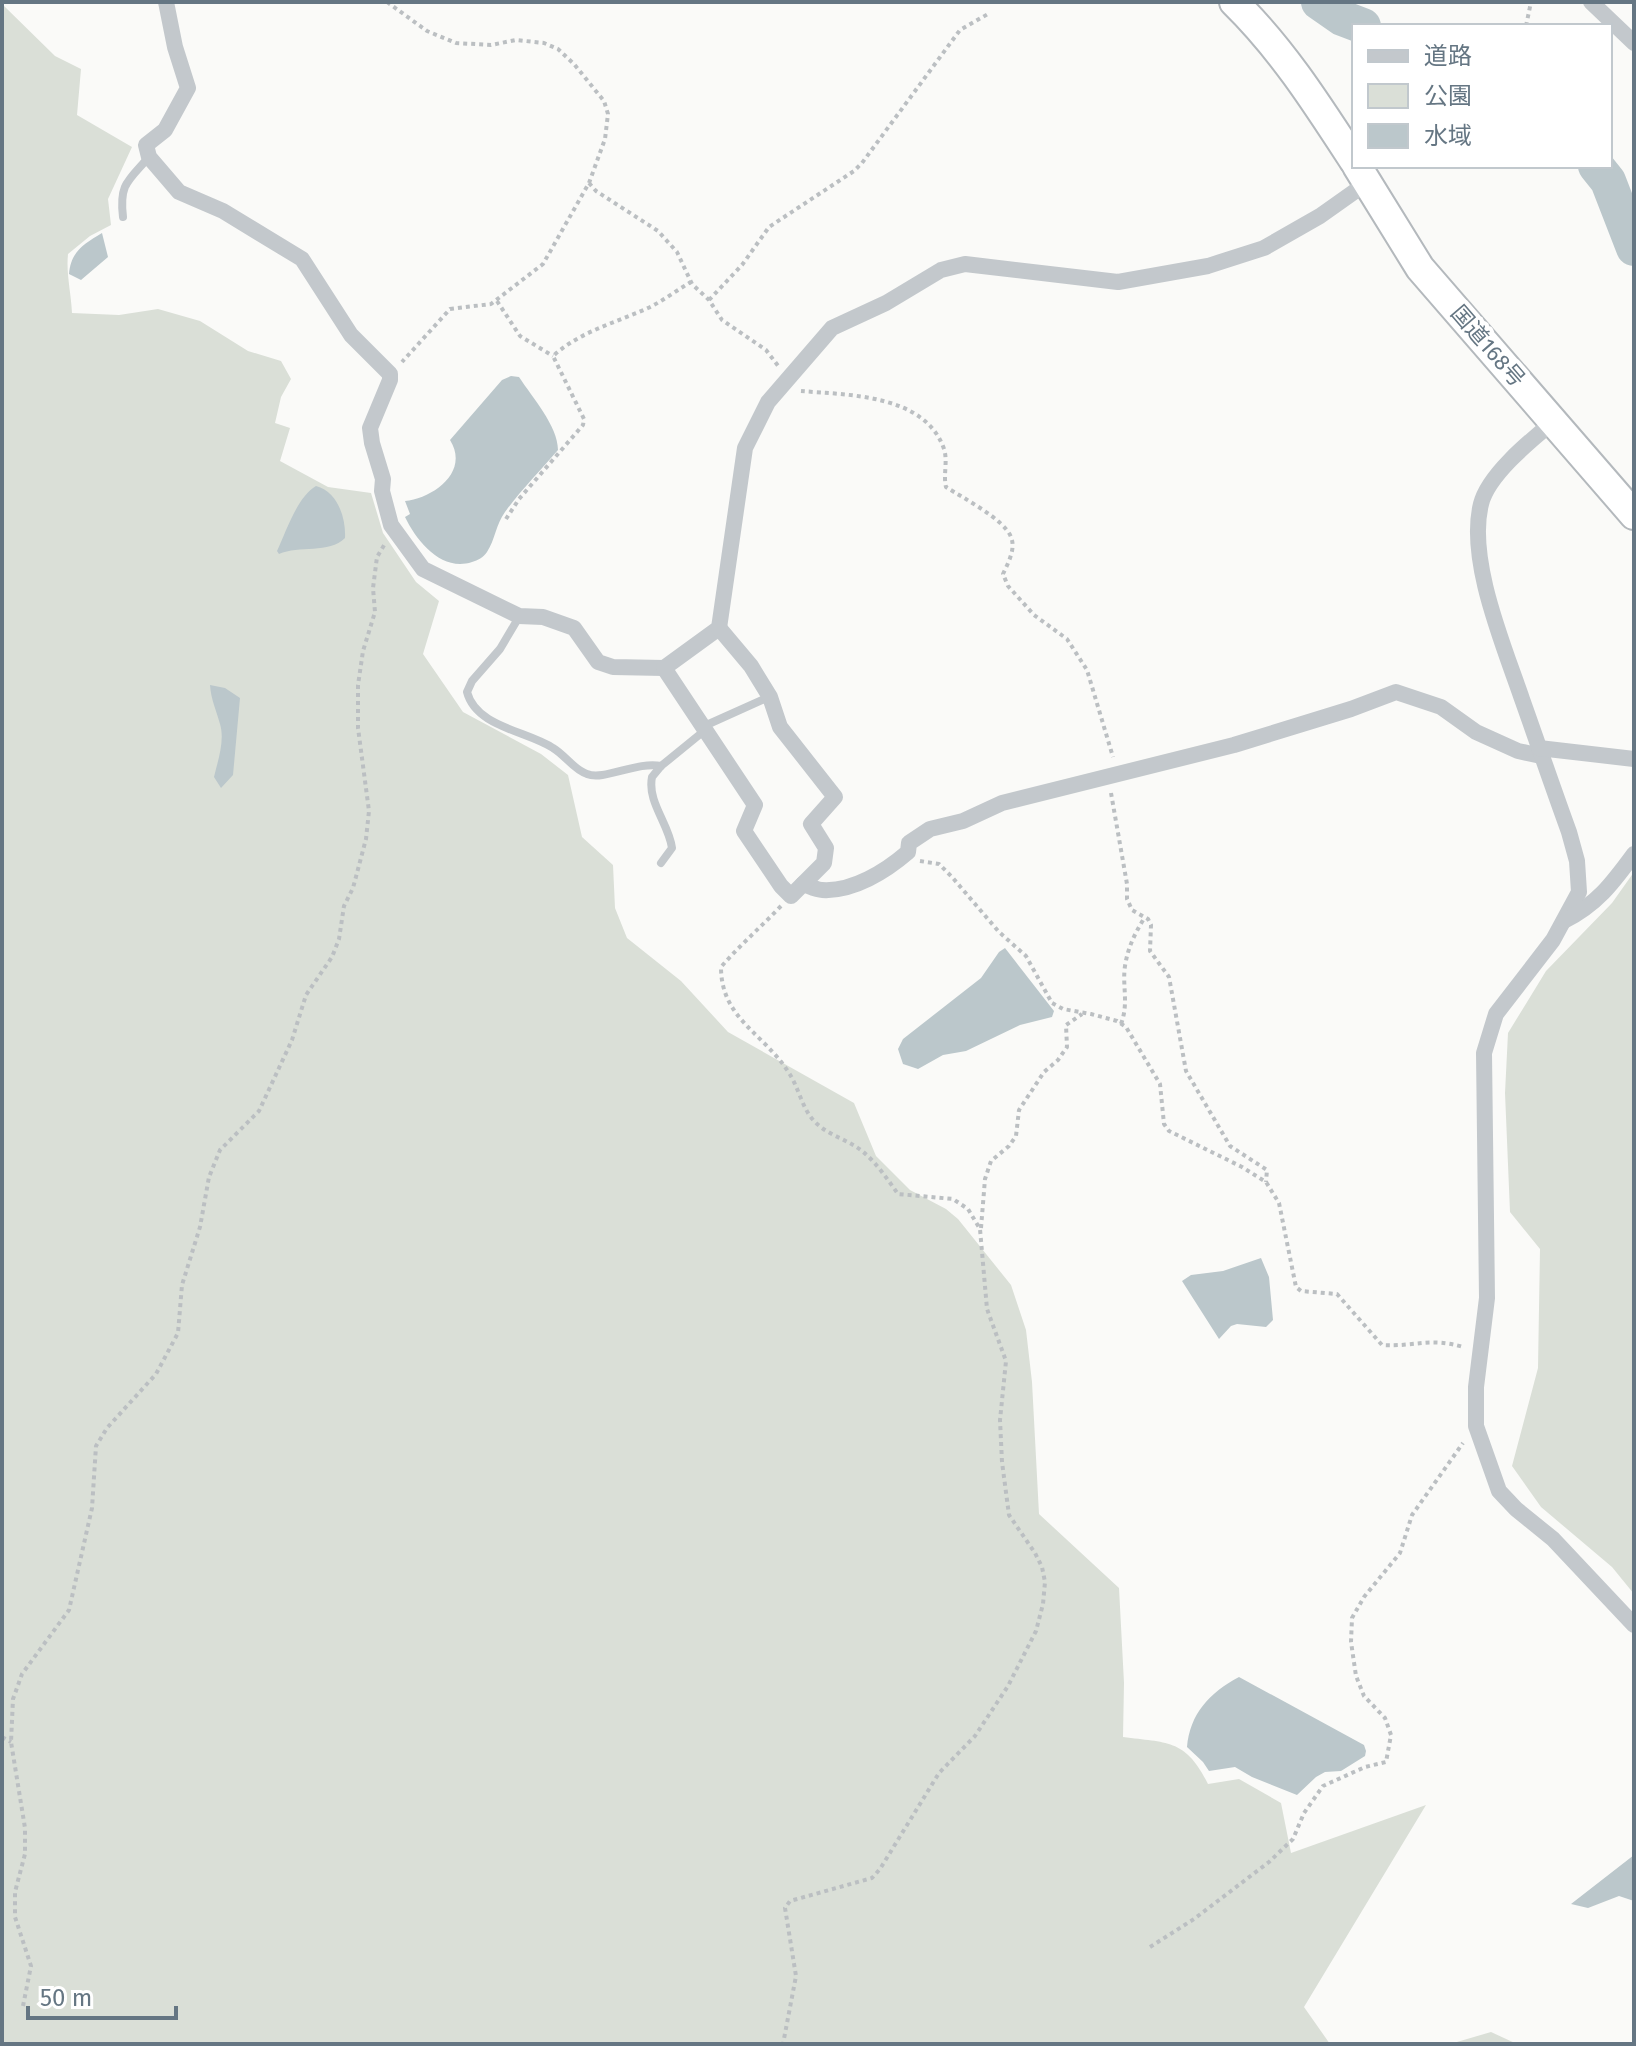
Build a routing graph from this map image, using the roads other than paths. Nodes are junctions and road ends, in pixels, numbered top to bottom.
1 (166, 2) edge
2 (1234, 2) edge
3 (1591, 2) edge
4 (1634, 43) edge
5 (149, 157) junction
6 (1352, 158) edge
7 (1360, 170) edge
8 (123, 217) dead end
9 (1553, 422) junction
10 (1634, 515) edge
11 (519, 616) junction
12 (719, 628) junction
13 (664, 668) junction
14 (770, 697) junction
15 (703, 729) junction
16 (1540, 752) junction
17 (1634, 759) edge
18 (661, 766) junction
19 (1634, 854) edge
20 (661, 863) dead end
21 (803, 884) junction
22 (1563, 921) junction
23 (1634, 1625) edge

1 - 5 street
2 - 6 highway, 国道168号
3 - 4 street
5 - 8 lane
5 - 11 street
7 - 9 highway, 国道168号
7 - 12 street
9 - 10 highway, 国道168号
9 - 16 street
11 - 13 street
11 - 18 lane
12 - 13 street
12 - 14 street
13 - 15 street
14 - 15 lane
14 - 21 street
15 - 18 lane
15 - 21 street
16 - 17 street
16 - 21 street
16 - 22 street
18 - 20 lane
19 - 22 street
22 - 23 street

